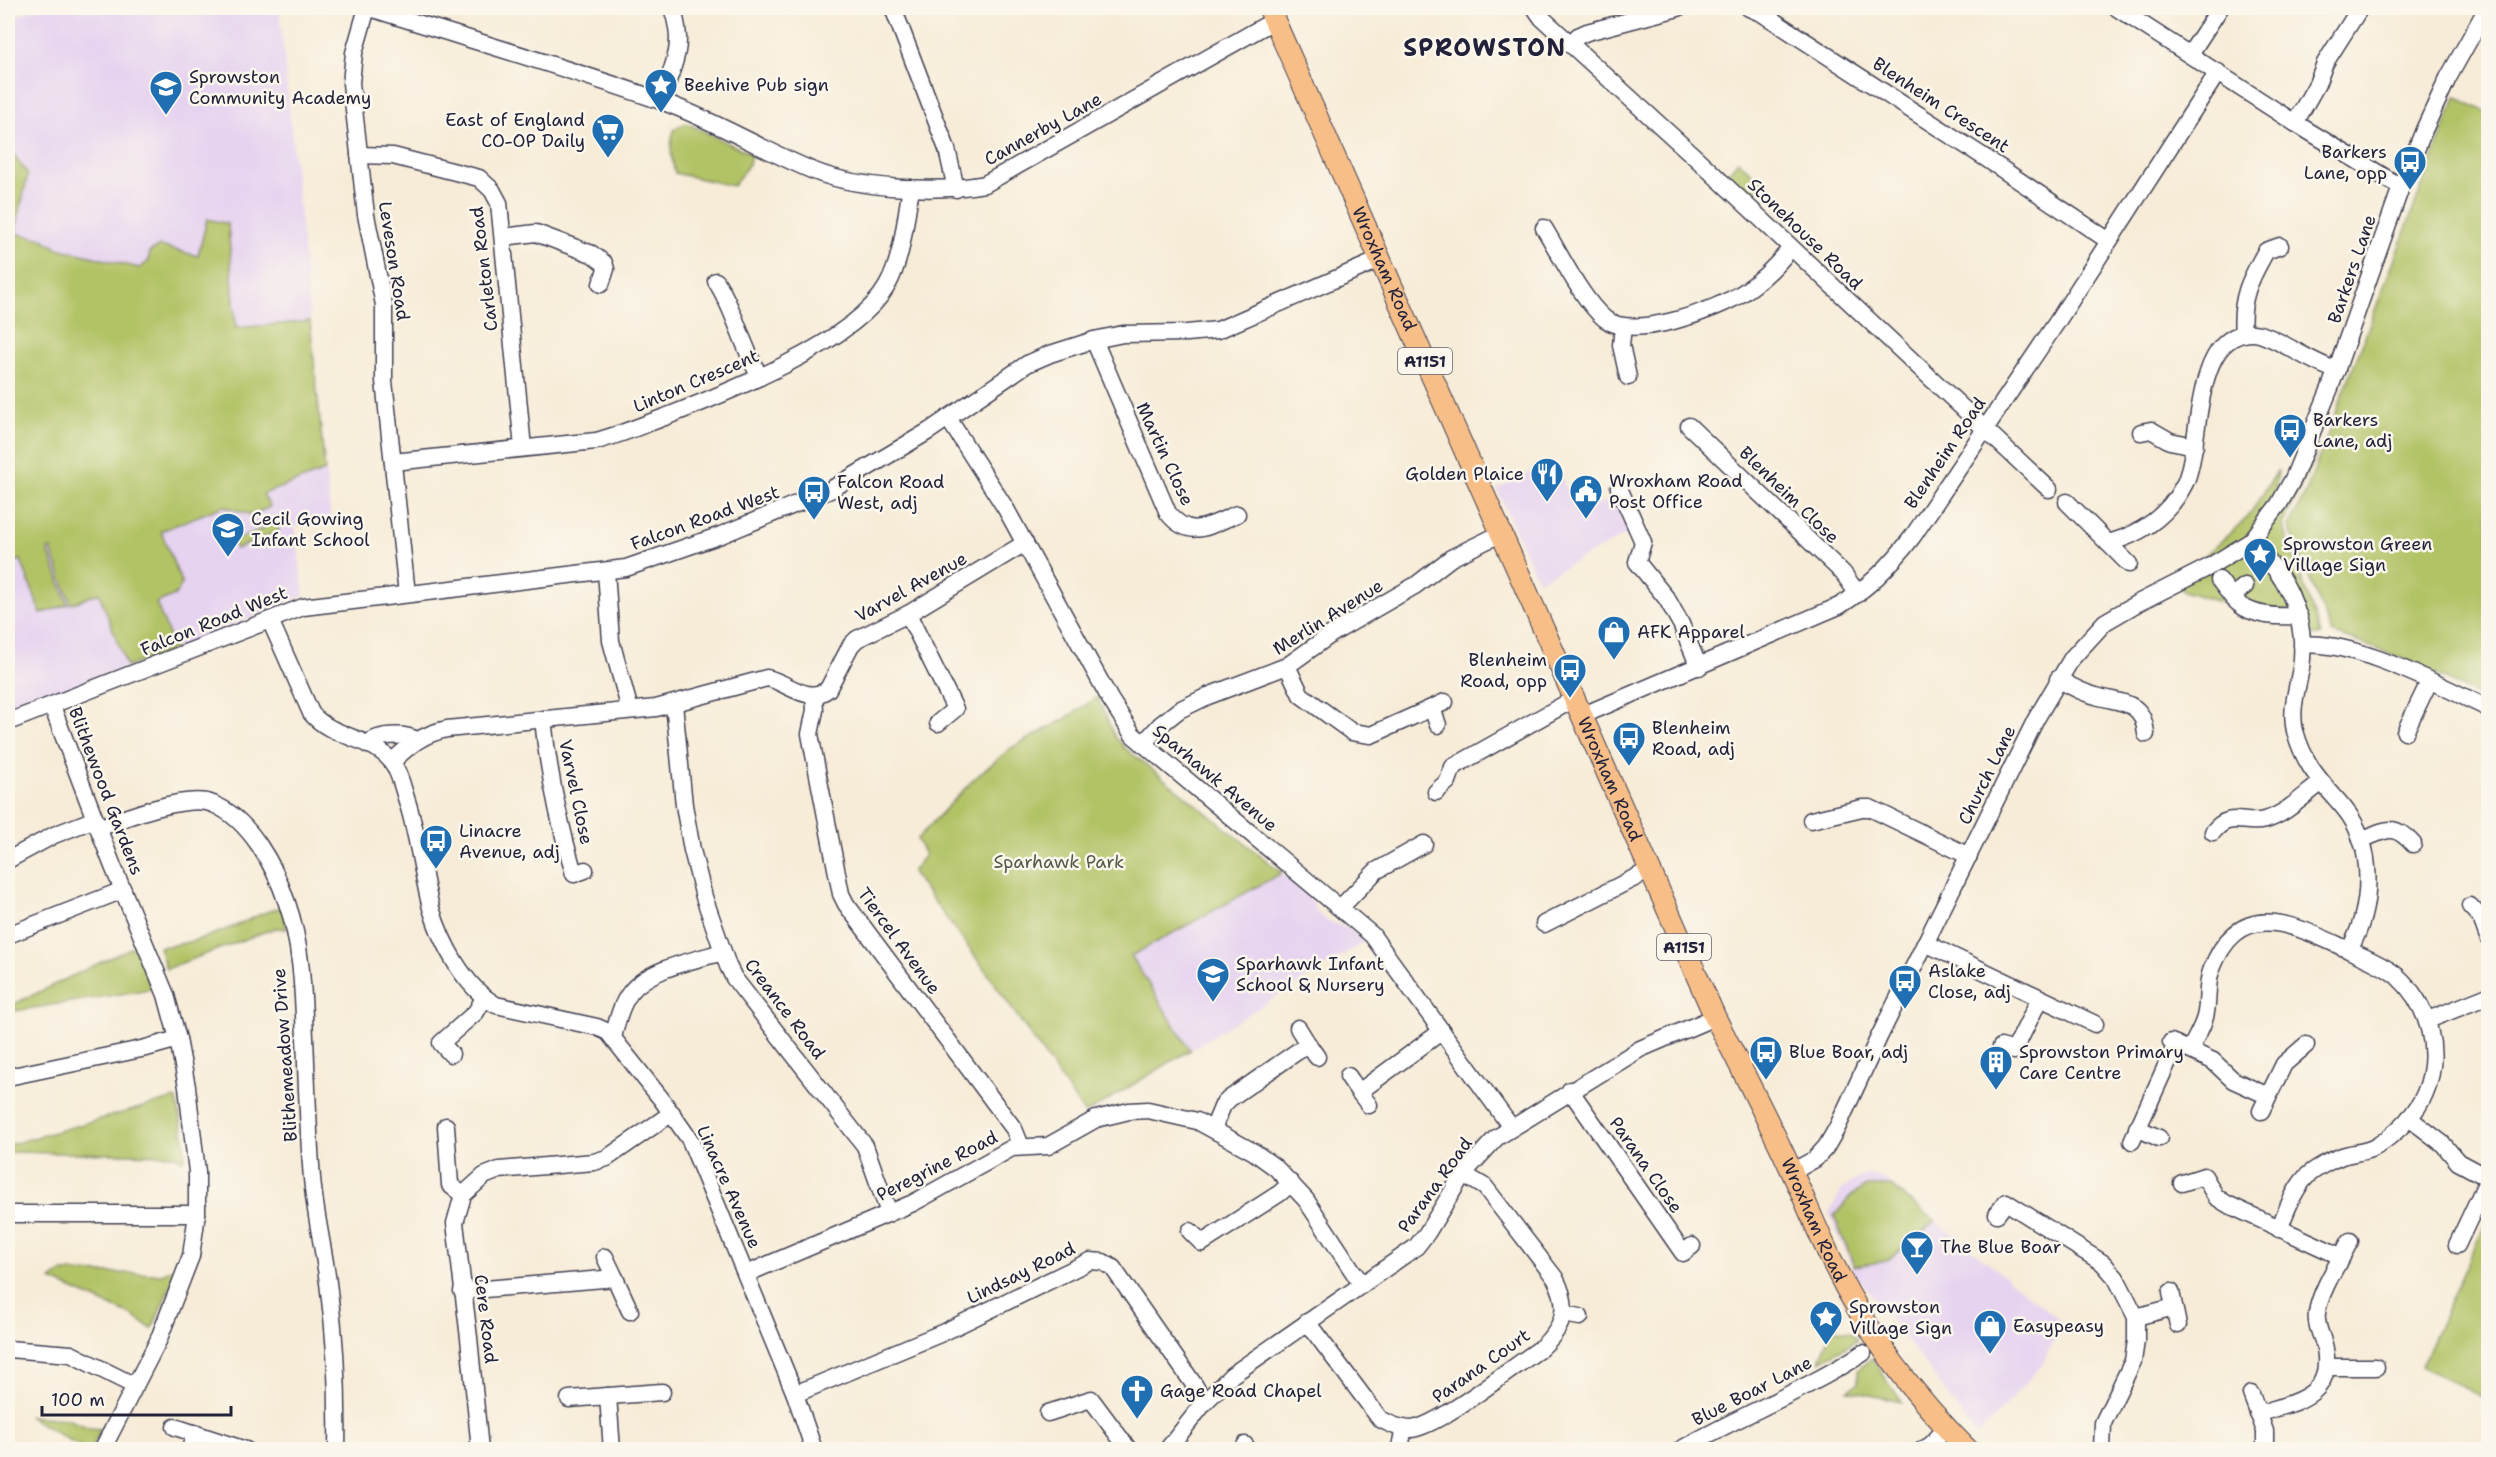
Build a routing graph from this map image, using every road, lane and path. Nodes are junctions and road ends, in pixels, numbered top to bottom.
1 (369, 8) edge
2 (672, 8) edge
3 (892, 8) edge
4 (1535, 8) edge
5 (1678, 8) edge
6 (1749, 8) edge
7 (2117, 8) edge
8 (2220, 8) edge
9 (2360, 8) edge
10 (2487, 8) edge
11 (1272, 14) edge
12 (1570, 45) junction
13 (2190, 54) junction
14 (2218, 72) junction
15 (661, 101) junction
16 (2295, 123) junction
17 (359, 155) junction
18 (2401, 187) junction
19 (911, 188) junction
20 (956, 189) junction
21 (1544, 228) dead end
22 (503, 237) junction
23 (2109, 241) junction
24 (2280, 246) dead end
25 (1790, 249) junction
26 (1379, 260) junction
27 (716, 280) dead end
28 (601, 284) dead end
29 (1623, 327) junction
30 (2243, 334) junction
31 (1094, 339) junction
32 (2337, 370) junction
33 (760, 377) junction
34 (1628, 377) dead end
35 (948, 418) junction
36 (1689, 426) dead end
37 (1985, 428) junction
38 (2141, 432) dead end
39 (2195, 446) junction
40 (523, 448) junction
41 (393, 462) junction
42 (1619, 488) dead end
43 (2049, 489) dead end
44 (2067, 502) dead end
45 (1237, 514) dead end
46 (1500, 534) junction
47 (2251, 541) junction
48 (1025, 543) junction
49 (2108, 543) junction
50 (2129, 564) dead end
51 (606, 571) junction
52 (2219, 580) dead end
53 (407, 594) junction
54 (1858, 594) junction
55 (908, 614) junction
56 (2299, 616) junction
57 (270, 620) junction
58 (2302, 645) junction
59 (1287, 666) junction
60 (1699, 667) junction
61 (2058, 679) junction
62 (2429, 682) junction
63 (814, 695) junction
64 (674, 704) junction
65 (52, 706) junction
66 (1578, 707) junction
67 (2488, 708) edge
68 (630, 710) junction
69 (543, 718) junction
70 (8, 722) edge
71 (938, 723) dead end
72 (1438, 725) dead end
73 (2405, 732) dead end
74 (2146, 734) dead end
75 (416, 740) junction
76 (1143, 744) junction
77 (368, 745) junction
78 (392, 762) junction
79 (2321, 783) junction
80 (1436, 792) dead end
81 (1811, 820) dead end
82 (97, 824) junction
83 (2213, 832) dead end
84 (2361, 840) junction
85 (1424, 844) dead end
86 (2413, 844) dead end
87 (1969, 856) junction
88 (8, 860) edge
89 (1650, 870) junction
90 (574, 874) dead end
91 (123, 890) junction
92 (2470, 906) dead end
93 (1341, 907) junction
94 (1544, 924) dead end
95 (8, 935) edge
96 (2488, 937) edge
97 (1925, 943) junction
98 (2349, 951) junction
99 (723, 952) junction
100 (2488, 996) edge
101 (484, 998) junction
102 (2040, 998) junction
103 (1715, 1017) junction
104 (2428, 1020) junction
105 (2095, 1024) dead end
106 (1298, 1028) dead end
107 (1442, 1031) junction
108 (613, 1037) junction
109 (178, 1039) junction
110 (441, 1043) dead end
111 (2306, 1045) dead end
112 (2179, 1046) junction
113 (2010, 1054) dead end
114 (1348, 1076) dead end
115 (8, 1077) edge
116 (1570, 1090) junction
117 (1359, 1092) junction
118 (2268, 1096) junction
119 (1370, 1106) dead end
120 (2261, 1112) dead end
121 (672, 1113) junction
122 (2409, 1118) junction
123 (446, 1126) dead end
124 (1511, 1127) junction
125 (1213, 1129) junction
126 (2159, 1138) dead end
127 (1021, 1146) junction
128 (1792, 1172) junction
129 (1463, 1174) junction
130 (2488, 1179) edge
131 (1291, 1183) junction
132 (2182, 1183) dead end
133 (463, 1195) junction
134 (2005, 1202) dead end
135 (890, 1213) junction
136 (8, 1214) edge
137 (197, 1214) junction
138 (2279, 1229) junction
139 (1190, 1231) dead end
140 (2350, 1241) dead end
141 (2457, 1245) dead end
142 (1692, 1246) dead end
143 (606, 1257) dead end
144 (2342, 1257) junction
145 (746, 1274) junction
146 (615, 1278) junction
147 (1362, 1285) junction
148 (462, 1291) junction
149 (630, 1311) dead end
150 (2136, 1317) junction
151 (1307, 1322) junction
152 (2178, 1324) dead end
153 (8, 1349) edge
154 (1863, 1353) dead end
155 (2327, 1367) junction
156 (2376, 1367) dead end
157 (135, 1386) junction
158 (662, 1392) dead end
159 (795, 1394) junction
160 (2251, 1394) dead end
161 (608, 1396) junction
162 (569, 1399) dead end
163 (1204, 1404) junction
164 (1048, 1413) dead end
165 (2258, 1414) junction
166 (175, 1427) dead end
167 (1404, 1428) junction
168 (1946, 1428) junction
169 (192, 1441) edge
170 (1400, 1447) dead end
171 (102, 1449) edge
172 (246, 1449) edge
173 (337, 1449) edge
174 (480, 1449) edge
175 (612, 1449) edge
176 (814, 1449) edge
177 (1129, 1449) edge
178 (1167, 1449) edge
179 (1680, 1449) edge
180 (1922, 1449) edge
181 (1968, 1449) edge
182 (2102, 1449) edge
183 (2265, 1449) edge

1 - 15 street, Cannerby Lane
1 - 17 street, Leveson Road
2 - 15 street
3 - 20 street
4 - 12 street, Stonehouse Road
5 - 12 street
6 - 23 street, Blenheim Crescent
7 - 13 street
8 - 13 street
9 - 16 street
10 - 18 street, Barkers Lane
11 - 20 street, Cannerby Lane
11 - 26 main road, Wroxham Road / A1151
12 - 25 street, Stonehouse Road
13 - 14 street
14 - 16 street
14 - 23 street, Blenheim Road
15 - 19 street, Cannerby Lane
16 - 18 street
17 - 22 street, Carleton Road
17 - 41 street, Leveson Road
18 - 32 street, Barkers Lane
19 - 20 street, Cannerby Lane
19 - 33 street, Linton Crescent
21 - 29 street
22 - 28 street
22 - 40 street, Carleton Road
23 - 37 street, Blenheim Road
24 - 30 street
25 - 29 street
25 - 37 street, Stonehouse Road
26 - 31 street, Falcon Road West
26 - 46 main road, Wroxham Road / A1151
27 - 33 street
29 - 34 street
30 - 32 street
30 - 39 street
31 - 35 street, Falcon Road West
31 - 45 street, Martin Close
32 - 47 street, Barkers Lane
33 - 40 street, Linton Crescent
35 - 48 street, Sparhawk Avenue
35 - 51 street, Falcon Road West
36 - 54 street, Blenheim Close
37 - 43 street, Stonehouse Road
37 - 54 street, Blenheim Road
38 - 39 street
39 - 49 street
40 - 41 street, Linton Crescent
41 - 53 street, Leveson Road
42 - 60 street
44 - 49 street
46 - 59 street, Merlin Avenue
46 - 66 main road, Wroxham Road / A1151
47 - 56 street
47 - 61 street, Church Lane
48 - 55 street, Varvel Avenue
48 - 76 street, Sparhawk Avenue
49 - 50 street
51 - 53 street, Falcon Road West
51 - 68 street
52 - 56 street
53 - 57 street, Falcon Road West
54 - 60 street, Blenheim Road
55 - 63 street, Varvel Avenue
55 - 71 street
56 - 58 street
57 - 65 street, Falcon Road West
57 - 77 street
58 - 62 street
58 - 79 street
59 - 72 street
59 - 76 street, Merlin Avenue
60 - 66 street, Blenheim Road
61 - 74 street
61 - 87 street, Church Lane
62 - 67 street
62 - 73 street
63 - 64 street
63 - 127 street, Tiercel Avenue
64 - 68 street
64 - 99 street, Creance Road
65 - 70 street, Falcon Road West
65 - 82 street, Blithewood Gardens
66 - 80 street, Blenheim Road
66 - 89 main road, Wroxham Road / A1151
68 - 69 street
69 - 75 street
69 - 90 street, Varvel Close
75 - 77 street
75 - 78 street
76 - 93 street, Sparhawk Avenue
77 - 78 street
78 - 101 street, Linacre Avenue
79 - 83 street
79 - 84 street
81 - 87 street
82 - 88 street, Blithemeadow Drive
82 - 91 street, Blithewood Gardens
82 - 173 street, Blithemeadow Drive
84 - 86 street
84 - 98 street
85 - 93 street
87 - 97 street, Church Lane
89 - 94 street
89 - 103 main road, Wroxham Road / A1151
91 - 95 street, Blithewood Gardens
91 - 109 street, Blithewood Gardens
92 - 96 street
93 - 107 street, Sparhawk Avenue
97 - 102 street
97 - 128 street, Church Lane
98 - 104 street
98 - 112 street
99 - 108 street
99 - 135 street, Creance Road
100 - 104 street
101 - 108 street, Linacre Avenue
101 - 110 street
102 - 105 street
102 - 113 street
103 - 116 street, Parana Road
103 - 128 main road, Wroxham Road / A1151
104 - 122 street
106 - 125 street
107 - 117 street
107 - 124 street, Sparhawk Avenue
108 - 121 street, Linacre Avenue
109 - 115 street
109 - 137 street, Blithewood Gardens
111 - 118 street
112 - 118 street
112 - 126 street
114 - 117 street
116 - 124 street, Parana Road
116 - 142 street, Parana Close
117 - 119 street
118 - 120 street
121 - 133 street
121 - 145 street, Linacre Avenue
122 - 130 street
122 - 138 street
123 - 133 street
124 - 129 street, Parana Road
125 - 127 street, Peregrine Road
125 - 131 street, Peregrine Road
127 - 135 street, Peregrine Road
128 - 168 main road, Wroxham Road / A1151
129 - 147 street, Parana Road
129 - 167 street, Parana Court
130 - 141 street
131 - 139 street
131 - 147 street, Peregrine Road
132 - 138 street
133 - 148 street, Cere Road
134 - 150 street
135 - 145 street, Peregrine Road
136 - 137 street
137 - 157 street, Blithewood Gardens
138 - 144 street
140 - 144 street
143 - 146 street
144 - 155 street
145 - 159 street, Linacre Avenue
146 - 148 street
146 - 149 street
147 - 151 street, Parana Road
148 - 174 street, Cere Road
150 - 152 street
150 - 182 street
151 - 163 street, Parana Road
151 - 167 street
153 - 157 street
154 - 179 street, Blue Boar Lane
155 - 156 street
155 - 165 street
157 - 171 street, Blithewood Gardens
158 - 161 street
159 - 163 street, Lindsay Road
159 - 176 street, Linacre Avenue
160 - 165 street
161 - 162 street
161 - 175 street
163 - 178 street, Parana Road
164 - 177 street
165 - 183 street
166 - 169 street
167 - 170 street
168 - 180 street
168 - 181 main road, Wroxham Road / A1151
169 - 172 street

